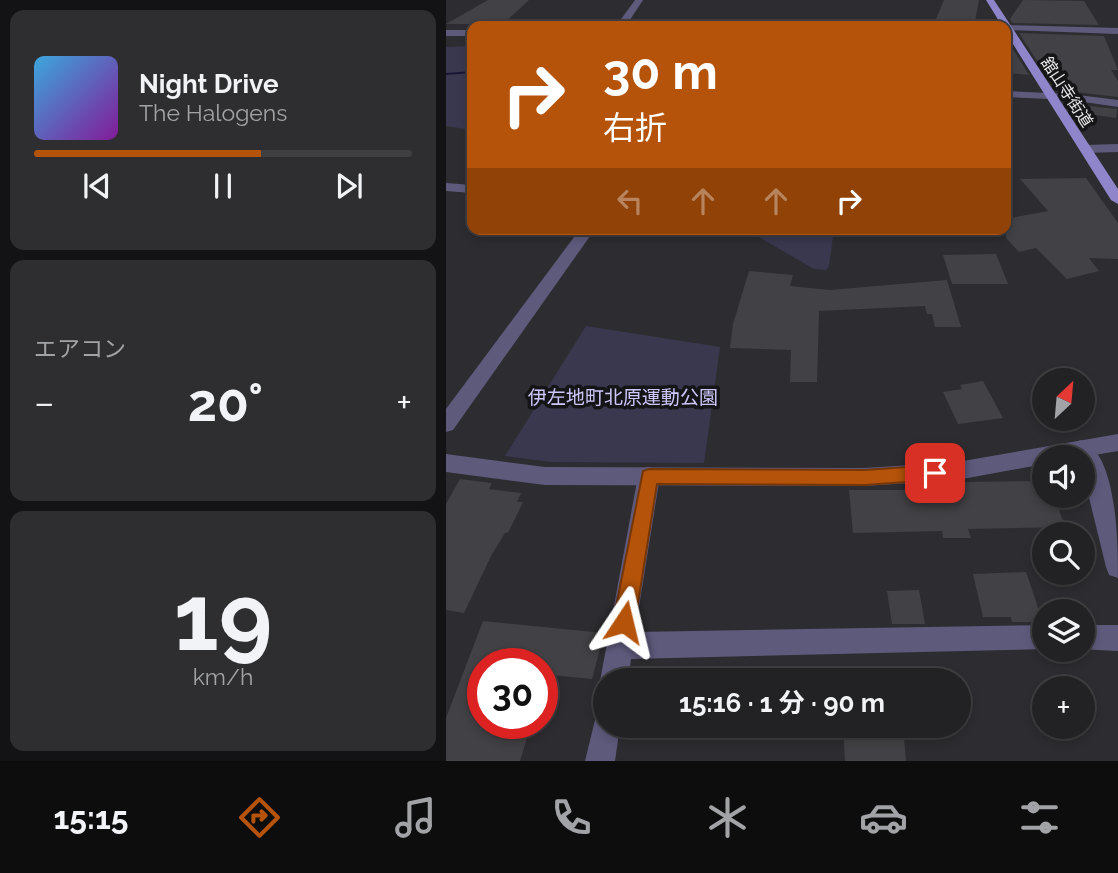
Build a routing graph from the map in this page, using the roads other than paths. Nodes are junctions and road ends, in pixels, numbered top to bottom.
1 (639, 0) edge
2 (990, 0) edge
3 (624, 21) edge
4 (1003, 21) edge
5 (1011, 27) edge
6 (1118, 31) edge
7 (446, 33) edge
8 (467, 33) edge
9 (1011, 33) edge
10 (1011, 94) edge
11 (1052, 97) junction
12 (1118, 104) edge
13 (1118, 148) edge
14 (1085, 149) junction
15 (446, 187) edge
16 (467, 189) edge
17 (1118, 200) edge
18 (584, 235) edge
19 (446, 424) edge
20 (1118, 442) edge
21 (1095, 446) edge
22 (1032, 458) edge
23 (446, 463) edge
24 (649, 476) junction
25 (1095, 478) edge
26 (1118, 567) edge
27 (1032, 638) edge
28 (1095, 638) edge
29 (1118, 638) edge
30 (620, 646) junction
31 (616, 668) edge
32 (604, 738) edge
33 (600, 761) edge

1 - 3 street
2 - 4 main road, 舘山寺街道
5 - 6 street
7 - 8 street
9 - 11 main road, 舘山寺街道
10 - 11 street
11 - 12 street
11 - 14 main road, 舘山寺街道
13 - 14 street
14 - 17 main road, 舘山寺街道
15 - 16 street
18 - 19 street
20 - 21 street
22 - 24 street
23 - 24 street
24 - 30 street
25 - 26 street
27 - 30 street
28 - 29 street
30 - 31 street
32 - 33 street

